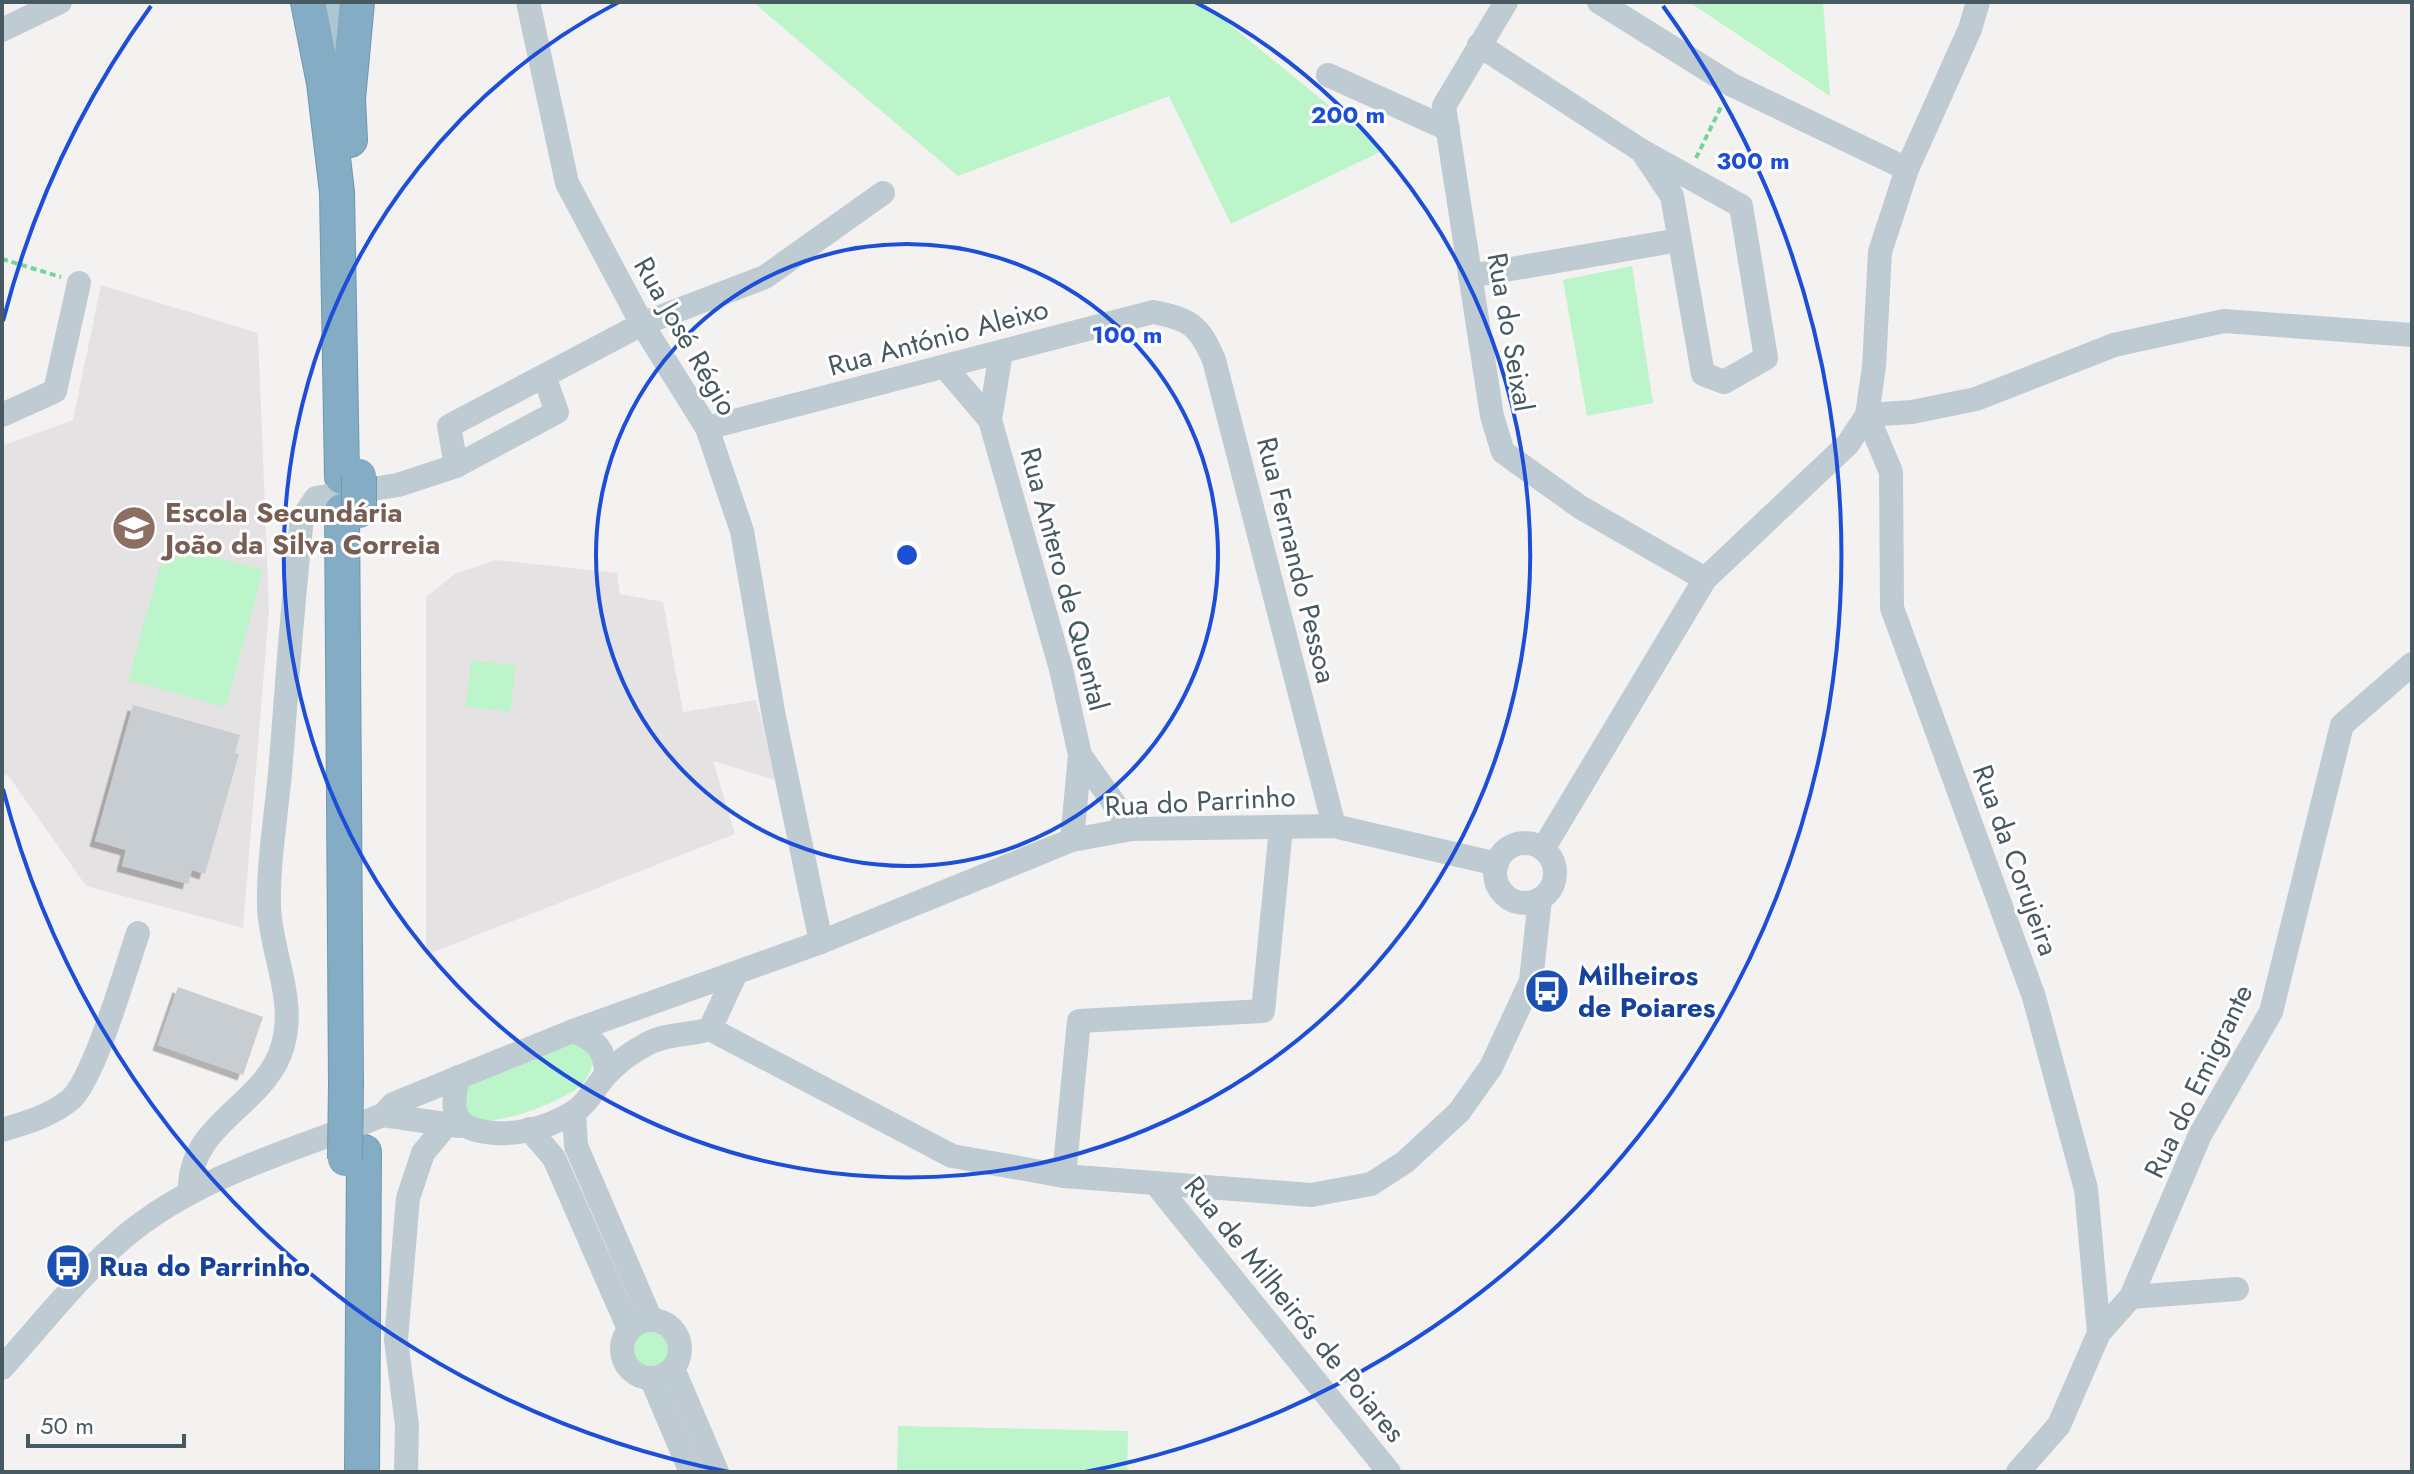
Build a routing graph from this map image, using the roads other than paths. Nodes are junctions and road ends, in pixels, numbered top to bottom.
1 (60, 2) edge
2 (308, 2) edge
3 (329, 2) edge
4 (357, 2) edge
5 (528, 2) edge
6 (1506, 2) edge
7 (1599, 2) edge
8 (1978, 2) edge
9 (2, 30) edge
10 (1479, 45) junction
11 (1328, 75) dead end
12 (348, 99) junction
13 (1448, 129) junction
14 (1642, 151) junction
15 (1907, 169) junction
16 (883, 193) dead end
17 (1679, 240) junction
18 (1470, 276) junction
19 (79, 283) road end
20 (1184, 318) joint
21 (642, 324) junction
22 (2412, 335) edge
23 (1001, 352) junction
24 (945, 367) junction
25 (544, 376) junction
26 (2, 415) edge
27 (1867, 415) junction
28 (990, 420) junction
29 (707, 428) junction
30 (456, 466) junction
31 (350, 476) junction
32 (1705, 579) junction
33 (2412, 664) edge
34 (1080, 755) junction
35 (1334, 826) junction
36 (1281, 828) junction
37 (1132, 829) junction
38 (1072, 840) junction
39 (1543, 849) junction
40 (1497, 864) junction
41 (1540, 899) junction
42 (138, 933) dead end
43 (821, 942) junction
44 (735, 975) junction
45 (710, 1029) junction
46 (573, 1031) junction
47 (606, 1074) junction
48 (458, 1077) junction
49 (574, 1112) junction
50 (383, 1115) junction
51 (458, 1126) junction
52 (529, 1129) junction
53 (2, 1130) edge
54 (354, 1155) junction
55 (1064, 1176) junction
56 (1155, 1183) junction
57 (190, 1193) junction
58 (2237, 1289) dead end
59 (2131, 1297) junction
60 (640, 1324) junction
61 (2099, 1333) junction
62 (2, 1368) edge
63 (662, 1374) junction
64 (346, 1472) edge
65 (362, 1472) edge
66 (406, 1472) edge
67 (691, 1472) edge
68 (717, 1472) edge
69 (1389, 1472) edge
70 (2018, 1472) edge

1 - 9 street
2 - 31 highway
3 - 12 main road
4 - 12 highway
5 - 21 street, Rua José Régio
6 - 10 street, Rua do Seixal
7 - 15 street
8 - 15 street
10 - 13 street, Rua do Seixal
10 - 14 street
11 - 13 street
12 - 31 highway
13 - 18 street, Rua do Seixal
14 - 17 street
14 - 17 street
15 - 27 street
16 - 21 street
17 - 18 street
18 - 32 street, Rua do Seixal
19 - 26 street
20 - 23 street, Rua António Aleixo
20 - 35 street, Rua Fernando Pessoa
21 - 25 street
21 - 29 street, Rua José Régio
22 - 27 street
23 - 24 street, Rua António Aleixo
23 - 28 street, Rua Antero de Quental
24 - 28 street, Rua Antero de Quental
24 - 29 street, Rua António Aleixo
25 - 30 street
25 - 30 street
27 - 32 street
27 - 61 street, Rua da Corujeira
28 - 34 street, Rua Antero de Quental
29 - 43 street, Rua José Régio
30 - 57 street
31 - 54 highway
32 - 39 street
33 - 59 street, Rua do Emigrante
34 - 37 street, Rua Antero de Quental
34 - 38 street, Rua Antero de Quental
35 - 36 street, Rua do Parrinho
35 - 40 street, Rua do Parrinho
36 - 37 street, Rua do Parrinho
36 - 55 street
37 - 38 street, Rua do Parrinho
38 - 43 street, Rua do Parrinho
39 - 40 street
39 - 41 street
40 - 41 street
41 - 56 street, Rua de Milheirós de Poiares
42 - 53 street
43 - 44 street, Rua do Parrinho
44 - 45 street
44 - 46 street, Rua do Parrinho
45 - 47 street, Rua do Parrinho
45 - 55 street, Rua de Milheirós de Poiares
46 - 47 street
46 - 48 street, Rua do Parrinho
47 - 49 street, Rua do Parrinho
48 - 50 street, Rua do Parrinho
48 - 51 street
49 - 52 street, Rua do Parrinho
49 - 60 street
50 - 51 street, Rua do Parrinho
50 - 57 street, Rua do Parrinho
51 - 52 street, Rua do Parrinho
51 - 66 street
52 - 60 street
54 - 64 highway
54 - 65 highway
55 - 56 street, Rua de Milheirós de Poiares
56 - 69 street, Rua de Milheirós de Poiares
57 - 62 street, Rua do Parrinho
58 - 59 street
59 - 61 street, Rua do Emigrante
60 - 63 street
60 - 63 street
61 - 70 street, Rua do Emigrante
63 - 67 street
63 - 68 street

